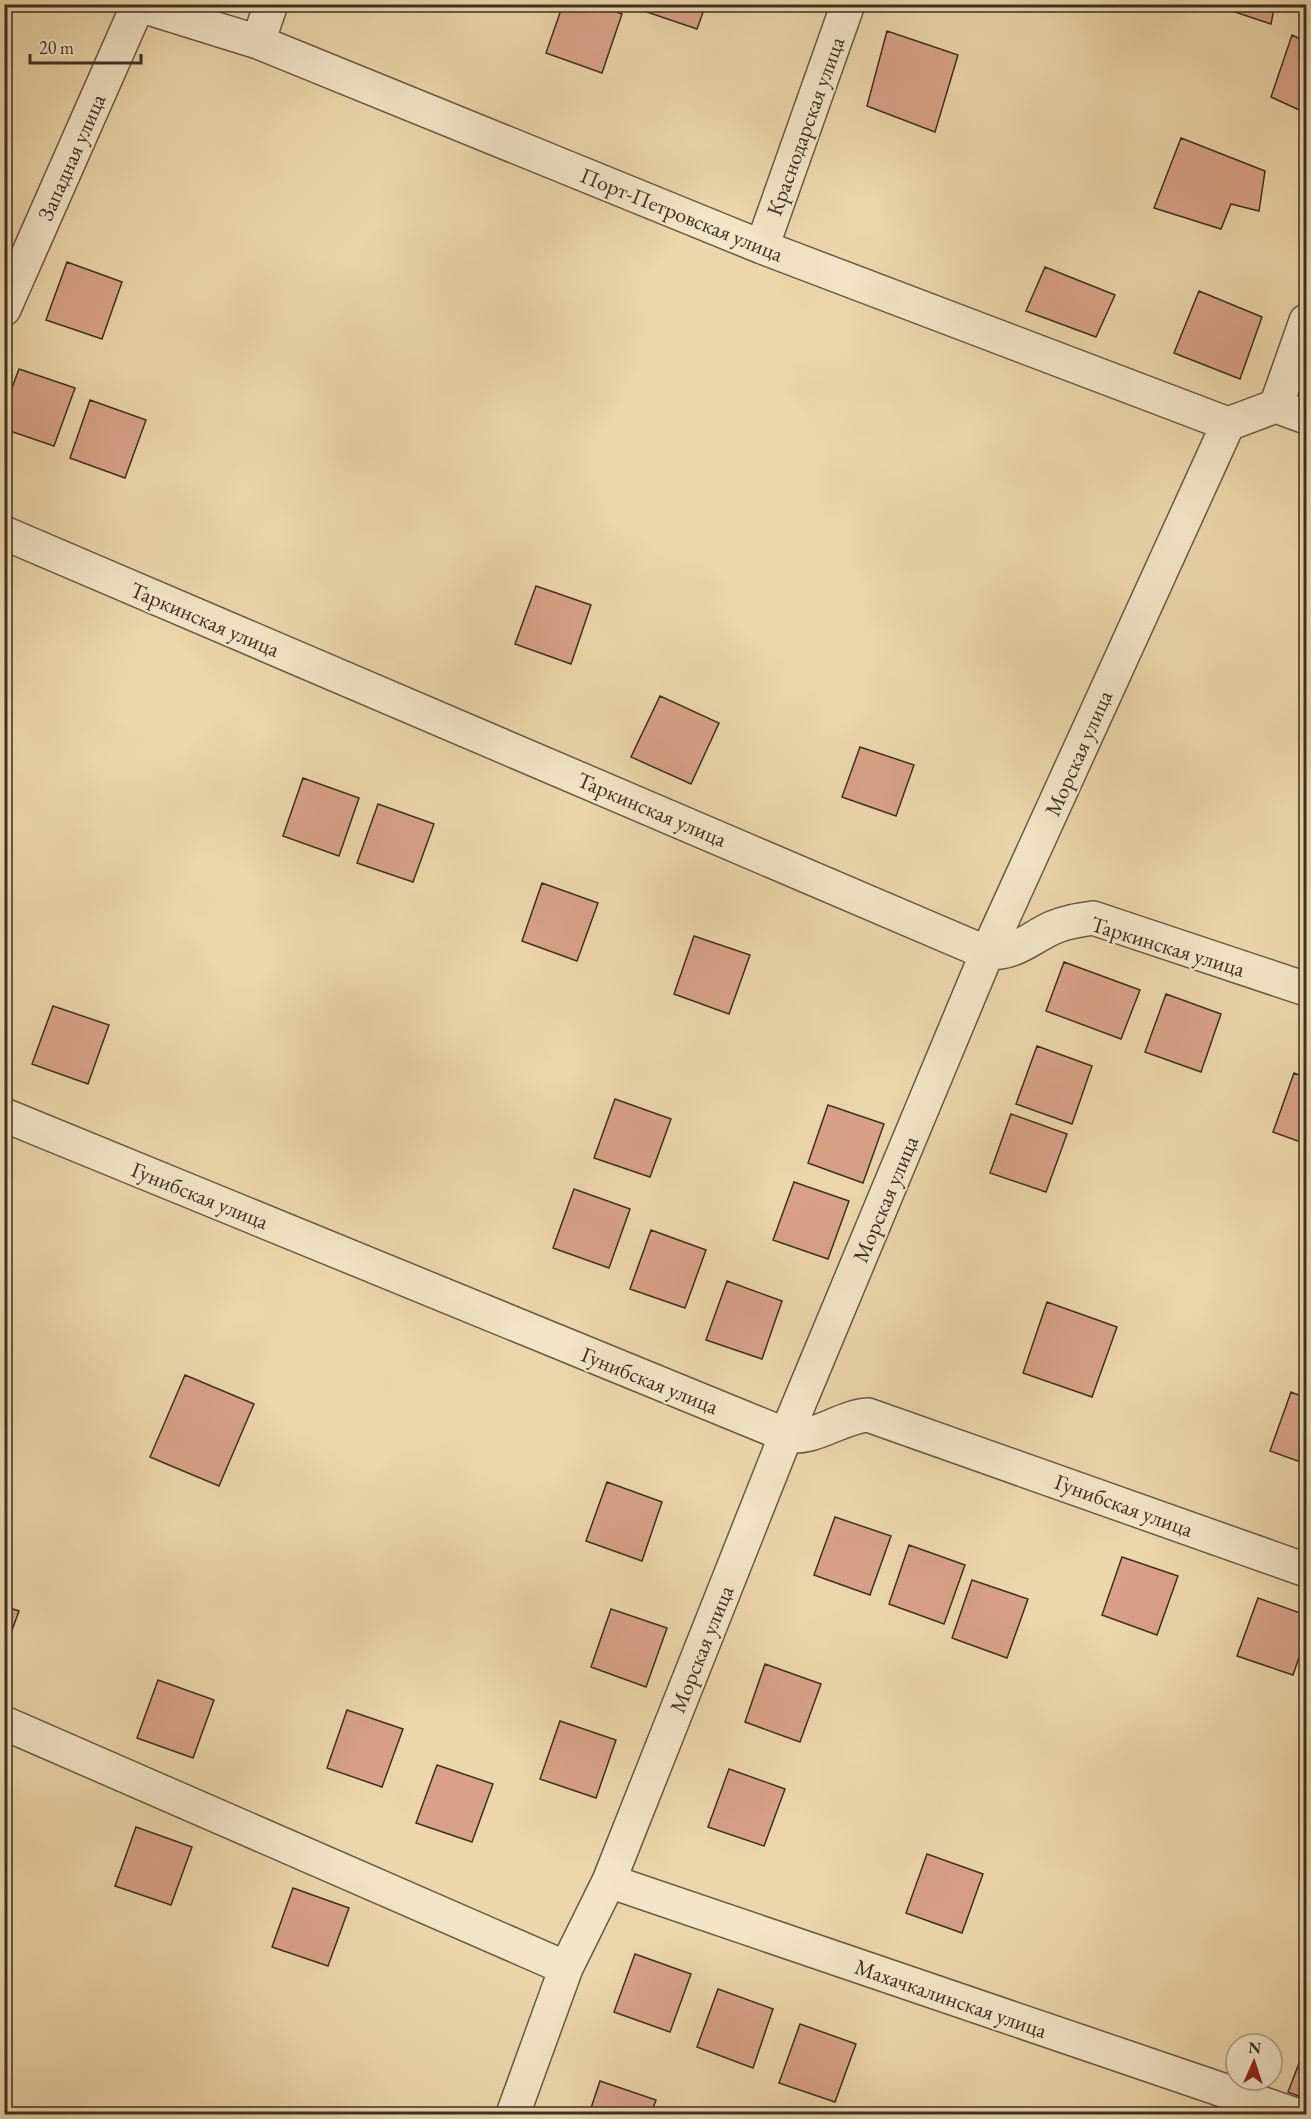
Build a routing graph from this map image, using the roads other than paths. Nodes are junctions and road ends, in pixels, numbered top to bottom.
1 (271, 4) edge
2 (848, 4) edge
3 (137, 5) edge
4 (258, 42) junction
5 (762, 247) junction
6 (4, 309) edge
7 (1306, 321) edge
8 (1276, 406) junction
9 (1306, 417) edge
10 (1228, 424) junction
11 (4, 533) edge
12 (987, 953) junction
13 (1306, 990) edge
14 (4, 1115) edge
15 (786, 1435) junction
16 (1306, 1570) edge
17 (4, 1723) edge
18 (609, 1881) junction
19 (566, 1968) junction
20 (513, 2115) edge
21 (1293, 2115) edge

1 - 4 street
2 - 5 street, Краснодарская улица
3 - 4 street, Порт-Петровская улица
3 - 6 street, Западная улица
4 - 5 street, Порт-Петровская улица
5 - 10 street, Порт-Петровская улица
7 - 8 street
8 - 9 street
8 - 10 street
10 - 12 street, Морская улица
11 - 12 street, Таркинская улица
12 - 13 street, Таркинская улица
12 - 15 street, Морская улица
14 - 15 street, Гунибская улица
15 - 16 street, Гунибская улица
15 - 18 street, Морская улица
17 - 19 street
18 - 19 street, Морская улица
18 - 21 street, Махачкалинская улица
19 - 20 street, Морская улица

